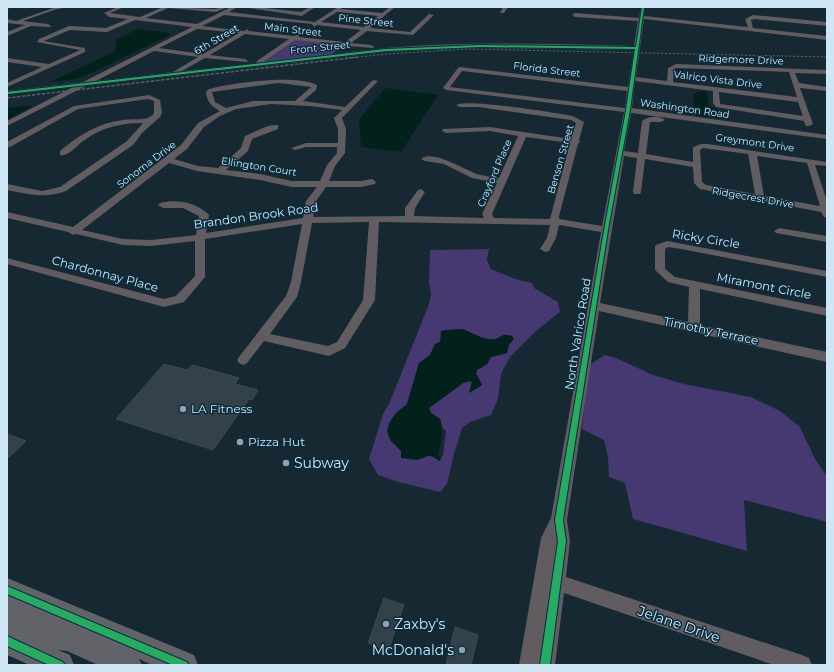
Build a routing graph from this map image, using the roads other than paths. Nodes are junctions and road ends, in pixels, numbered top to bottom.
1 (66, 7) edge
2 (122, 7) edge
3 (168, 7) edge
4 (235, 7) edge
5 (244, 7) edge
6 (313, 7) edge
7 (393, 7) edge
8 (506, 7) edge
9 (643, 7) edge
10 (264, 8) edge
11 (339, 9) edge
12 (224, 10) edge
13 (502, 12) dead end
14 (382, 15) junction
15 (430, 15) dead end
16 (575, 15) dead end
17 (607, 16) junction
18 (138, 18) junction
19 (270, 18) junction
20 (642, 18) junction
21 (7, 21) edge
22 (17, 22) junction
23 (32, 24) junction
24 (606, 24) dead end
25 (827, 24) edge
26 (313, 25) junction
27 (48, 26) dead end
28 (198, 26) junction
29 (366, 29) junction
30 (751, 30) junction
31 (305, 31) dead end
32 (245, 32) junction
33 (7, 34) edge
34 (294, 38) junction
35 (827, 38) edge
36 (346, 44) junction
37 (637, 48) junction
38 (153, 49) junction
39 (386, 50) junction
40 (204, 56) junction
41 (331, 56) junction
42 (628, 56) dead end
43 (636, 56) junction
44 (7, 60) edge
45 (259, 63) junction
46 (49, 66) junction
47 (460, 69) joint
48 (791, 70) junction
49 (827, 72) edge
50 (172, 74) junction
51 (633, 79) junction
52 (375, 82) dead end
53 (670, 83) junction
54 (7, 85) edge
55 (83, 85) junction
56 (796, 85) junction
57 (631, 89) junction
58 (716, 89) junction
59 (827, 89) edge
60 (7, 93) edge
61 (801, 100) junction
62 (298, 102) junction
63 (460, 105) dead end
64 (347, 109) junction
65 (628, 110) junction
66 (226, 111) junction
67 (807, 119) junction
68 (149, 121) junction
69 (7, 124) edge
70 (275, 127) dead end
71 (446, 131) dead end
72 (523, 134) junction
73 (813, 135) junction
74 (827, 137) edge
75 (576, 142) junction
76 (827, 143) edge
77 (7, 145) edge
78 (342, 145) junction
79 (295, 148) dead end
80 (63, 152) dead end
81 (621, 153) junction
82 (752, 153) junction
83 (641, 156) junction
84 (425, 159) dead end
85 (168, 160) junction
86 (810, 161) junction
87 (827, 164) edge
88 (697, 165) junction
89 (220, 171) junction
90 (501, 181) junction
91 (372, 182) dead end
92 (323, 184) junction
93 (7, 187) edge
94 (421, 192) dead end
95 (637, 192) dead end
96 (760, 198) junction
97 (163, 205) dead end
98 (826, 212) edge
99 (7, 215) edge
100 (374, 219) junction
101 (409, 219) junction
102 (308, 220) junction
103 (491, 221) junction
104 (555, 222) junction
105 (606, 230) junction
106 (780, 231) dead end
107 (72, 232) junction
108 (200, 237) junction
109 (827, 239) edge
110 (545, 249) dead end
111 (7, 261) edge
112 (827, 274) edge
113 (695, 286) junction
114 (594, 306) junction
115 (827, 312) edge
116 (694, 328) junction
117 (261, 336) junction
118 (827, 357) edge
119 (243, 360) dead end
120 (559, 520) junction
121 (556, 582) junction
122 (7, 590) edge
123 (58, 612) junction
124 (7, 616) edge
125 (18, 646) edge
126 (60, 665) edge
127 (128, 665) edge
128 (184, 665) edge
129 (529, 665) edge
130 (545, 665) edge
131 (802, 665) edge

1 - 22 street
2 - 18 street, Main Street
3 - 12 street
3 - 18 street
4 - 12 street
5 - 10 street
6 - 10 street
7 - 14 street
8 - 13 street
9 - 20 street, North Valrico Road
11 - 14 street
11 - 26 street
12 - 19 street, Pine Street
12 - 28 street
14 - 29 street
15 - 29 street, Pine Street
16 - 17 street
17 - 20 street
17 - 24 street
18 - 28 street, Main Street
18 - 46 street
19 - 26 street, Pine Street
19 - 32 street, 6th Street
20 - 30 street
20 - 37 street, North Valrico Road
21 - 22 street
22 - 23 street
23 - 27 street
23 - 33 street
25 - 30 street
26 - 29 street, Pine Street
28 - 32 street, Main Street
28 - 38 street
29 - 36 street
30 - 35 street
31 - 34 street
32 - 34 street, Main Street
32 - 40 street, 6th Street
34 - 36 street, Main Street
34 - 45 street
36 - 39 street, Main Street
36 - 41 street
37 - 39 street, Front Street
37 - 43 street, North Valrico Road
38 - 40 street
38 - 55 street
39 - 41 street, Front Street
40 - 45 street
40 - 50 street, 6th Street
41 - 45 street, Front Street
42 - 43 street
43 - 51 street, North Valrico Road
44 - 46 street
45 - 50 street, Front Street
46 - 54 street
47 - 57 street, Florida Street
47 - 65 street, Washington Road
48 - 49 street, Ridgemore Drive
48 - 53 street, Ridgemore Drive
48 - 56 street
50 - 55 street, Front Street
51 - 53 street, Valrico Vista Drive
51 - 57 street, North Valrico Road
52 - 64 street
53 - 58 street, Valrico Vista Drive
55 - 60 street, Front Street
55 - 69 street
56 - 59 street
56 - 61 street
57 - 65 street, North Valrico Road
58 - 61 street, Valrico Vista Drive
58 - 67 street
61 - 67 street
62 - 64 street, Sonoma Drive
62 - 66 street, Sonoma Drive
62 - 66 street
63 - 75 street, Benson Street
64 - 78 street
65 - 73 street, Washington Road
65 - 81 street, North Valrico Road
66 - 85 street, Sonoma Drive
67 - 73 street
68 - 77 street
68 - 80 street
68 - 93 street
70 - 89 street
71 - 72 street
72 - 75 street
72 - 90 street, Crayford Place
73 - 74 street, Washington Road
75 - 104 street, Benson Street
76 - 83 street
78 - 79 street
78 - 92 street
81 - 83 street
81 - 105 street, North Valrico Road
82 - 86 street, Greymont Drive
82 - 88 street, Greymont Drive
82 - 96 street
83 - 88 street
83 - 95 street
84 - 90 street
85 - 89 street, Ellington Court
85 - 107 street, Sonoma Drive
86 - 87 street, Greymont Drive
86 - 98 street
88 - 96 street, Ridgecrest Drive
89 - 92 street, Ellington Court
90 - 103 street, Crayford Place
91 - 92 street, Ellington Court
92 - 102 street
94 - 101 street
96 - 98 street, Ridgecrest Drive
97 - 108 street, Chardonnay Place
99 - 107 street, Brandon Brook Road
100 - 101 street, Brandon Brook Road
100 - 102 street, Brandon Brook Road
100 - 117 street
101 - 103 street, Brandon Brook Road
102 - 108 street, Brandon Brook Road
102 - 117 street
103 - 104 street, Brandon Brook Road
104 - 105 street, Brandon Brook Road
104 - 110 street, Benson Street
105 - 114 street, North Valrico Road
106 - 109 street
107 - 108 street, Brandon Brook Road
108 - 111 street, Chardonnay Place
112 - 113 street, Ricky Circle
113 - 115 street, Miramont Circle
113 - 116 street
114 - 116 street, Timothy Terrace
114 - 120 street, North Valrico Road
116 - 118 street, Timothy Terrace
117 - 119 street
120 - 121 street, North Valrico Road
120 - 129 street, North Valrico Road
121 - 130 street, North Valrico Road
121 - 131 street, Jelane Drive
122 - 123 highway
123 - 124 highway
123 - 128 highway
125 - 126 highway
125 - 127 highway

